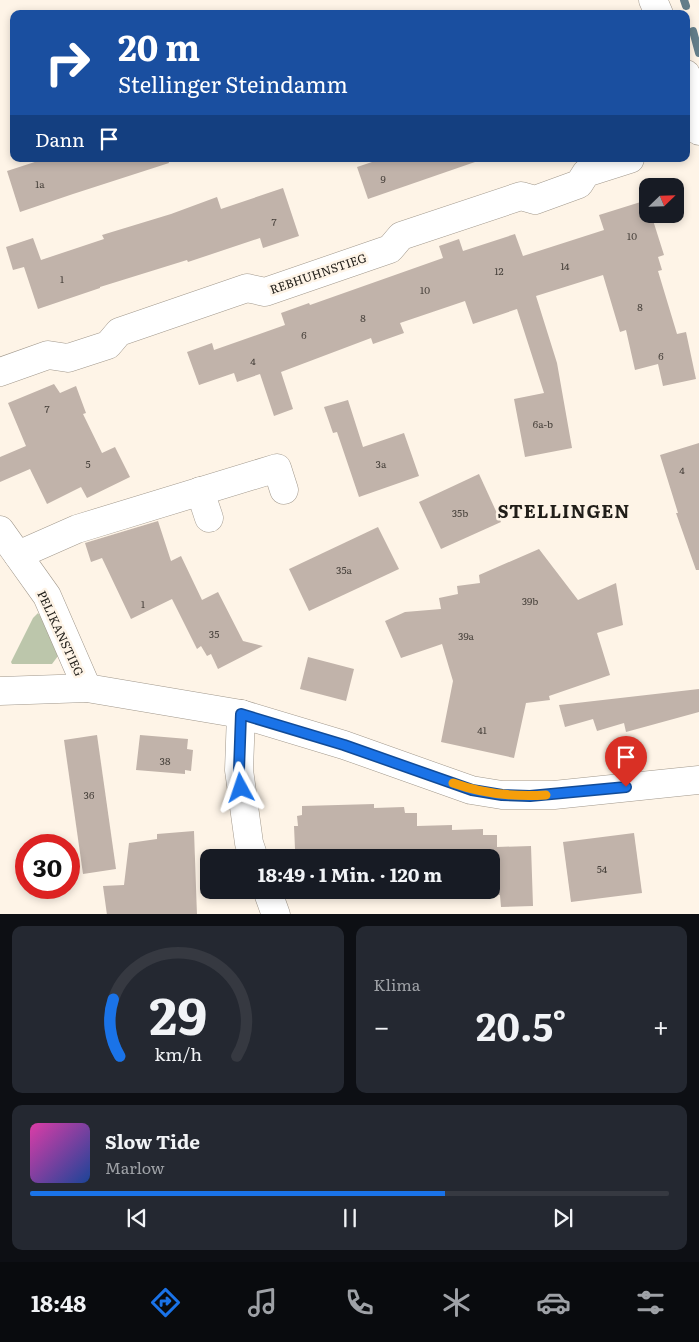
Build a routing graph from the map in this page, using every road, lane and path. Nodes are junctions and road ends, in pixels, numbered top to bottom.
1 (690, 88) edge
2 (699, 131) edge
3 (621, 162) edge
4 (0, 372) edge
5 (284, 490) dead end
6 (200, 492) junction
7 (209, 518) dead end
8 (0, 530) edge
9 (18, 555) junction
10 (87, 688) junction
11 (0, 691) edge
12 (241, 714) junction
13 (699, 780) edge
14 (251, 849) edge
15 (270, 899) edge
16 (276, 914) edge

1 - 2 street
3 - 4 street, REBHUHNSTIEG
5 - 6 street
6 - 7 street
6 - 9 street
8 - 9 street, PELIKANSTIEG
9 - 10 street, PELIKANSTIEG
10 - 11 street
10 - 12 street
12 - 13 street
12 - 14 street
15 - 16 street

